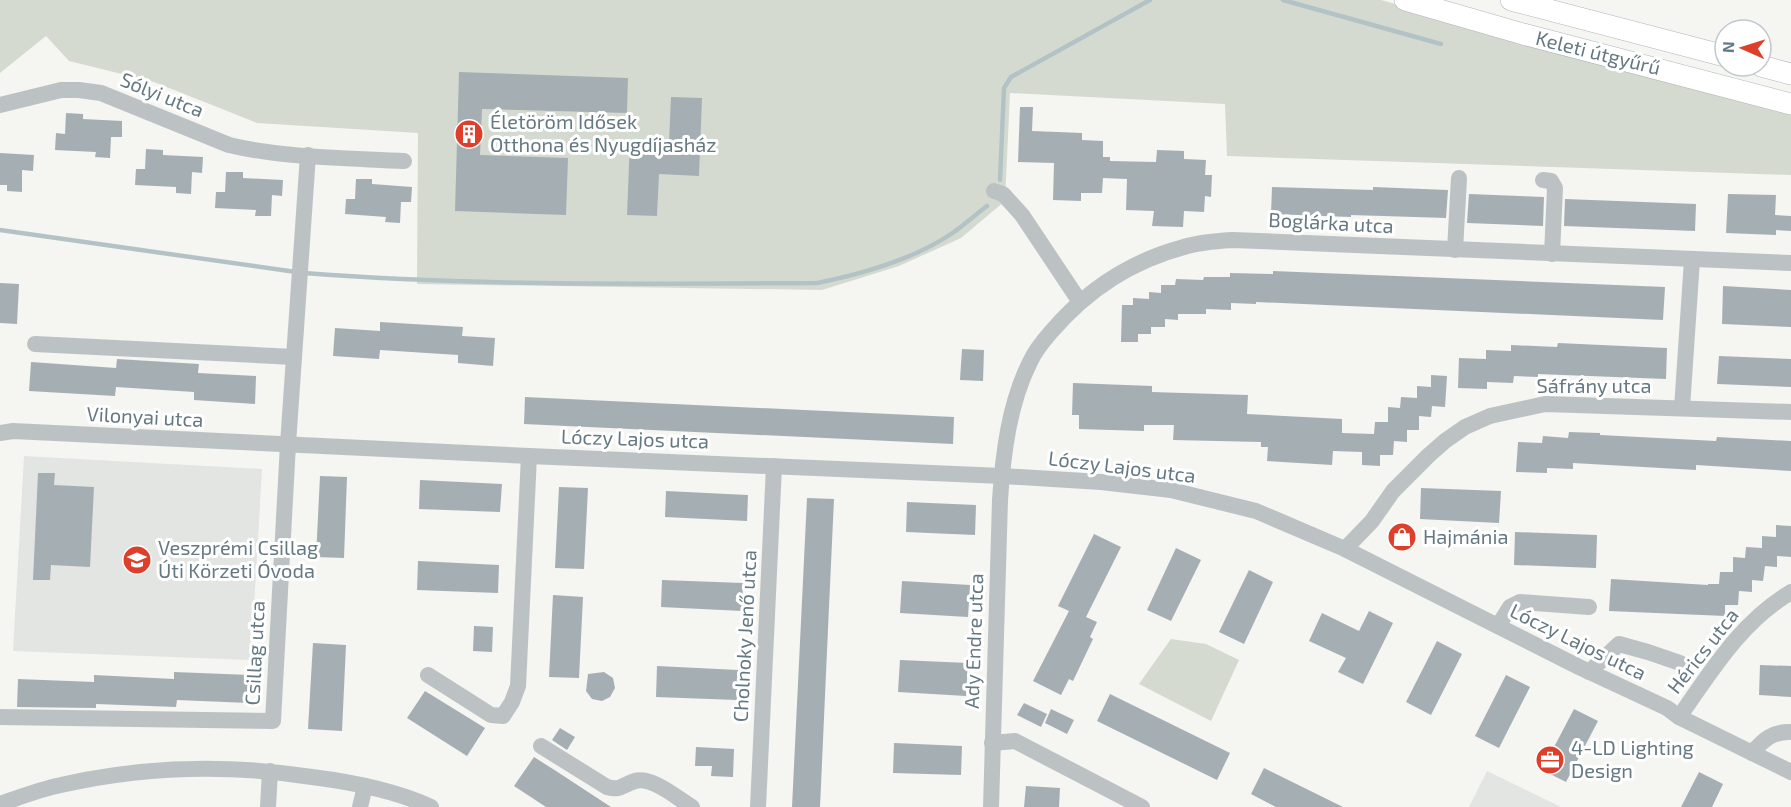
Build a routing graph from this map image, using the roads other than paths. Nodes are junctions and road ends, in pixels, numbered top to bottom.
1 (1405, 0) edge
2 (1511, 0) edge
3 (1713, 53) edge
4 (1773, 69) edge
5 (1791, 74) edge
6 (1791, 104) edge
7 (0, 105) edge
8 (308, 155) junction
9 (404, 161) dead end
10 (1459, 178) dead end
11 (1543, 180) dead end
12 (994, 191) dead end
13 (1455, 250) junction
14 (1552, 254) junction
15 (1692, 260) junction
16 (1791, 263) edge
17 (1080, 302) junction
18 (35, 344) dead end
19 (294, 357) junction
20 (1682, 408) junction
21 (1791, 412) edge
22 (0, 433) edge
23 (288, 444) junction
24 (529, 456) junction
25 (774, 466) junction
26 (1002, 476) junction
27 (1345, 549) junction
28 (1791, 592) edge
29 (1588, 607) dead end
30 (1498, 626) junction
31 (1680, 663) dead end
32 (1589, 672) junction
33 (428, 675) dead end
34 (0, 717) edge
35 (1679, 717) junction
36 (1791, 732) edge
37 (992, 743) junction
38 (541, 746) dead end
39 (1752, 753) junction
40 (270, 771) junction
41 (1791, 772) edge
42 (365, 786) junction
43 (0, 804) edge
44 (268, 807) edge
45 (360, 807) edge
46 (431, 807) edge
47 (692, 807) edge
48 (758, 807) edge
49 (991, 807) edge
50 (1142, 807) edge

1 - 6 main road, Keleti útgyűrű
2 - 3 main road, Keleti útgyűrű
4 - 5 main road
7 - 8 street, Sólyi utca
8 - 9 street, Sólyi utca
8 - 19 street
10 - 13 street
11 - 14 street
12 - 17 street
13 - 14 street, Boglárka utca
13 - 17 street, Boglárka utca
14 - 15 street, Boglárka utca
15 - 16 street, Boglárka utca
15 - 20 street
17 - 26 street, Boglárka utca
18 - 19 street
19 - 23 street
20 - 21 street, Sáfrány utca
20 - 27 street, Sáfrány utca
22 - 23 street, Vilonyai utca
23 - 24 street, Lóczy Lajos utca
23 - 34 street, Csillag utca
24 - 25 street, Lóczy Lajos utca
24 - 33 street
25 - 26 street, Lóczy Lajos utca
25 - 48 street, Cholnoky Jenő utca
26 - 27 street, Lóczy Lajos utca
26 - 37 street, Ady Endre utca
27 - 30 street, Lóczy Lajos utca
28 - 35 street, Hérics utca
29 - 30 street
30 - 32 street, Lóczy Lajos utca
31 - 32 street
32 - 35 street, Lóczy Lajos utca
35 - 39 street, Lóczy Lajos utca
36 - 39 street
37 - 49 street, Ady Endre utca
37 - 50 street
38 - 47 street
39 - 41 street, Lóczy Lajos utca
40 - 42 street
40 - 43 street
40 - 44 street
42 - 45 street
42 - 46 street

